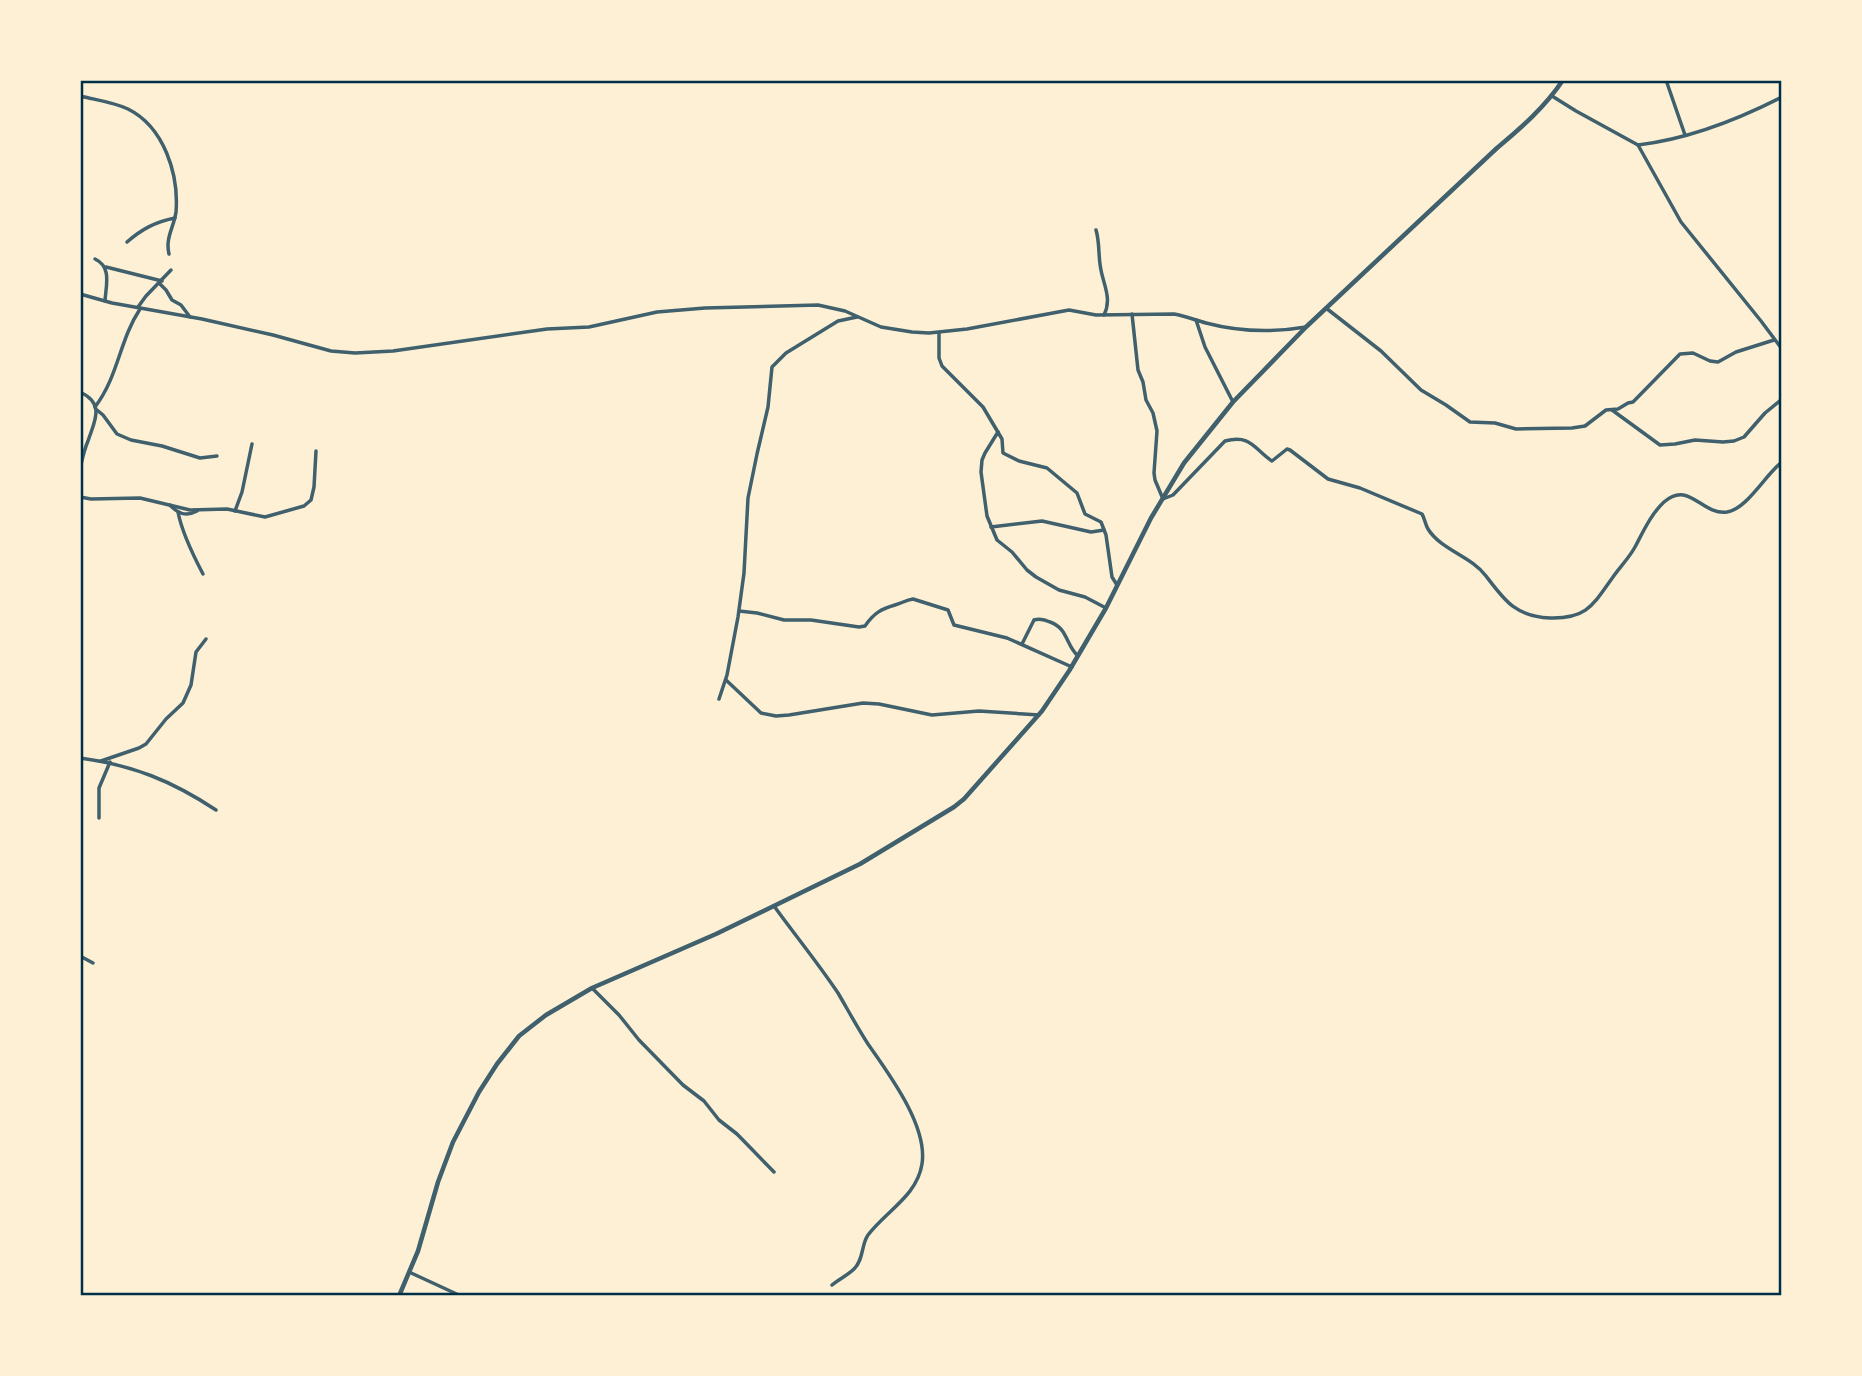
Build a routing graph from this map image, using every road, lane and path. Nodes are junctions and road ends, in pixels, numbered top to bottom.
1 (1563, 80) edge
2 (1666, 80) edge
3 (80, 96) edge
4 (1552, 96) junction
5 (1782, 97) edge
6 (1685, 136) junction
7 (1638, 145) junction
8 (175, 218) junction
9 (1096, 230) dead end
10 (127, 242) dead end
11 (169, 254) dead end
12 (95, 259) dead end
13 (106, 267) junction
14 (171, 270) dead end
15 (160, 282) junction
16 (80, 294) edge
17 (106, 301) junction
18 (1326, 308) junction
19 (139, 309) junction
20 (1132, 314) junction
21 (1104, 315) junction
22 (190, 317) junction
23 (858, 317) junction
24 (1196, 320) junction
25 (1306, 327) junction
26 (939, 333) junction
27 (1774, 340) junction
28 (1782, 349) edge
29 (80, 392) edge
30 (1782, 399) edge
31 (1233, 402) junction
32 (96, 409) junction
33 (1610, 409) junction
34 (998, 432) junction
35 (252, 444) dead end
36 (316, 451) dead end
37 (217, 456) dead end
38 (82, 459) edge
39 (1782, 462) edge
40 (80, 470) edge
41 (80, 497) edge
42 (1163, 499) junction
43 (169, 505) junction
44 (198, 510) junction
45 (235, 511) junction
46 (178, 512) junction
47 (991, 527) junction
48 (1104, 530) junction
49 (203, 573) dead end
50 (1117, 585) junction
51 (1106, 608) junction
52 (739, 611) junction
53 (206, 639) dead end
54 (1022, 644) junction
55 (1078, 656) junction
56 (1072, 667) junction
57 (726, 680) junction
58 (719, 699) dead end
59 (1039, 715) junction
60 (80, 758) edge
61 (101, 761) junction
62 (110, 762) junction
63 (216, 810) dead end
64 (99, 818) dead end
65 (774, 906) junction
66 (80, 956) edge
67 (93, 963) dead end
68 (592, 988) junction
69 (774, 1172) dead end
70 (409, 1272) junction
71 (832, 1284) dead end
72 (399, 1296) edge
73 (461, 1296) edge

1 - 4 street
2 - 6 street
3 - 8 street
4 - 7 street
4 - 18 street
5 - 6 street
6 - 7 street
7 - 27 street
8 - 10 street
8 - 11 street
9 - 21 street
12 - 13 street
13 - 15 street
13 - 17 street
14 - 15 street
15 - 19 street
15 - 22 street
16 - 17 street
17 - 19 street
18 - 25 street
18 - 33 street
19 - 22 street
19 - 32 street
20 - 21 street
20 - 24 street
20 - 42 street
21 - 26 street
22 - 23 street
23 - 26 street
23 - 52 street
24 - 25 street
24 - 31 street
25 - 31 street
26 - 34 street
27 - 28 street
27 - 33 street
29 - 32 street
30 - 33 street
31 - 42 street
32 - 37 street
32 - 38 street
34 - 47 street
34 - 48 street
35 - 45 street
36 - 45 street
38 - 40 street
39 - 42 street
41 - 43 street
42 - 50 street
43 - 44 street
43 - 46 street
44 - 45 street
44 - 46 street
46 - 49 street
47 - 48 street
47 - 51 street
48 - 50 street
50 - 51 street
51 - 55 street
52 - 54 street
52 - 57 street
53 - 61 street
54 - 55 street
54 - 56 street
55 - 56 street
56 - 59 street
57 - 58 street
57 - 59 street
59 - 65 street
60 - 61 street
61 - 62 street
62 - 63 street
62 - 64 street
65 - 68 street
65 - 71 street
66 - 67 street
68 - 69 street
68 - 70 street
70 - 72 street
70 - 73 street

